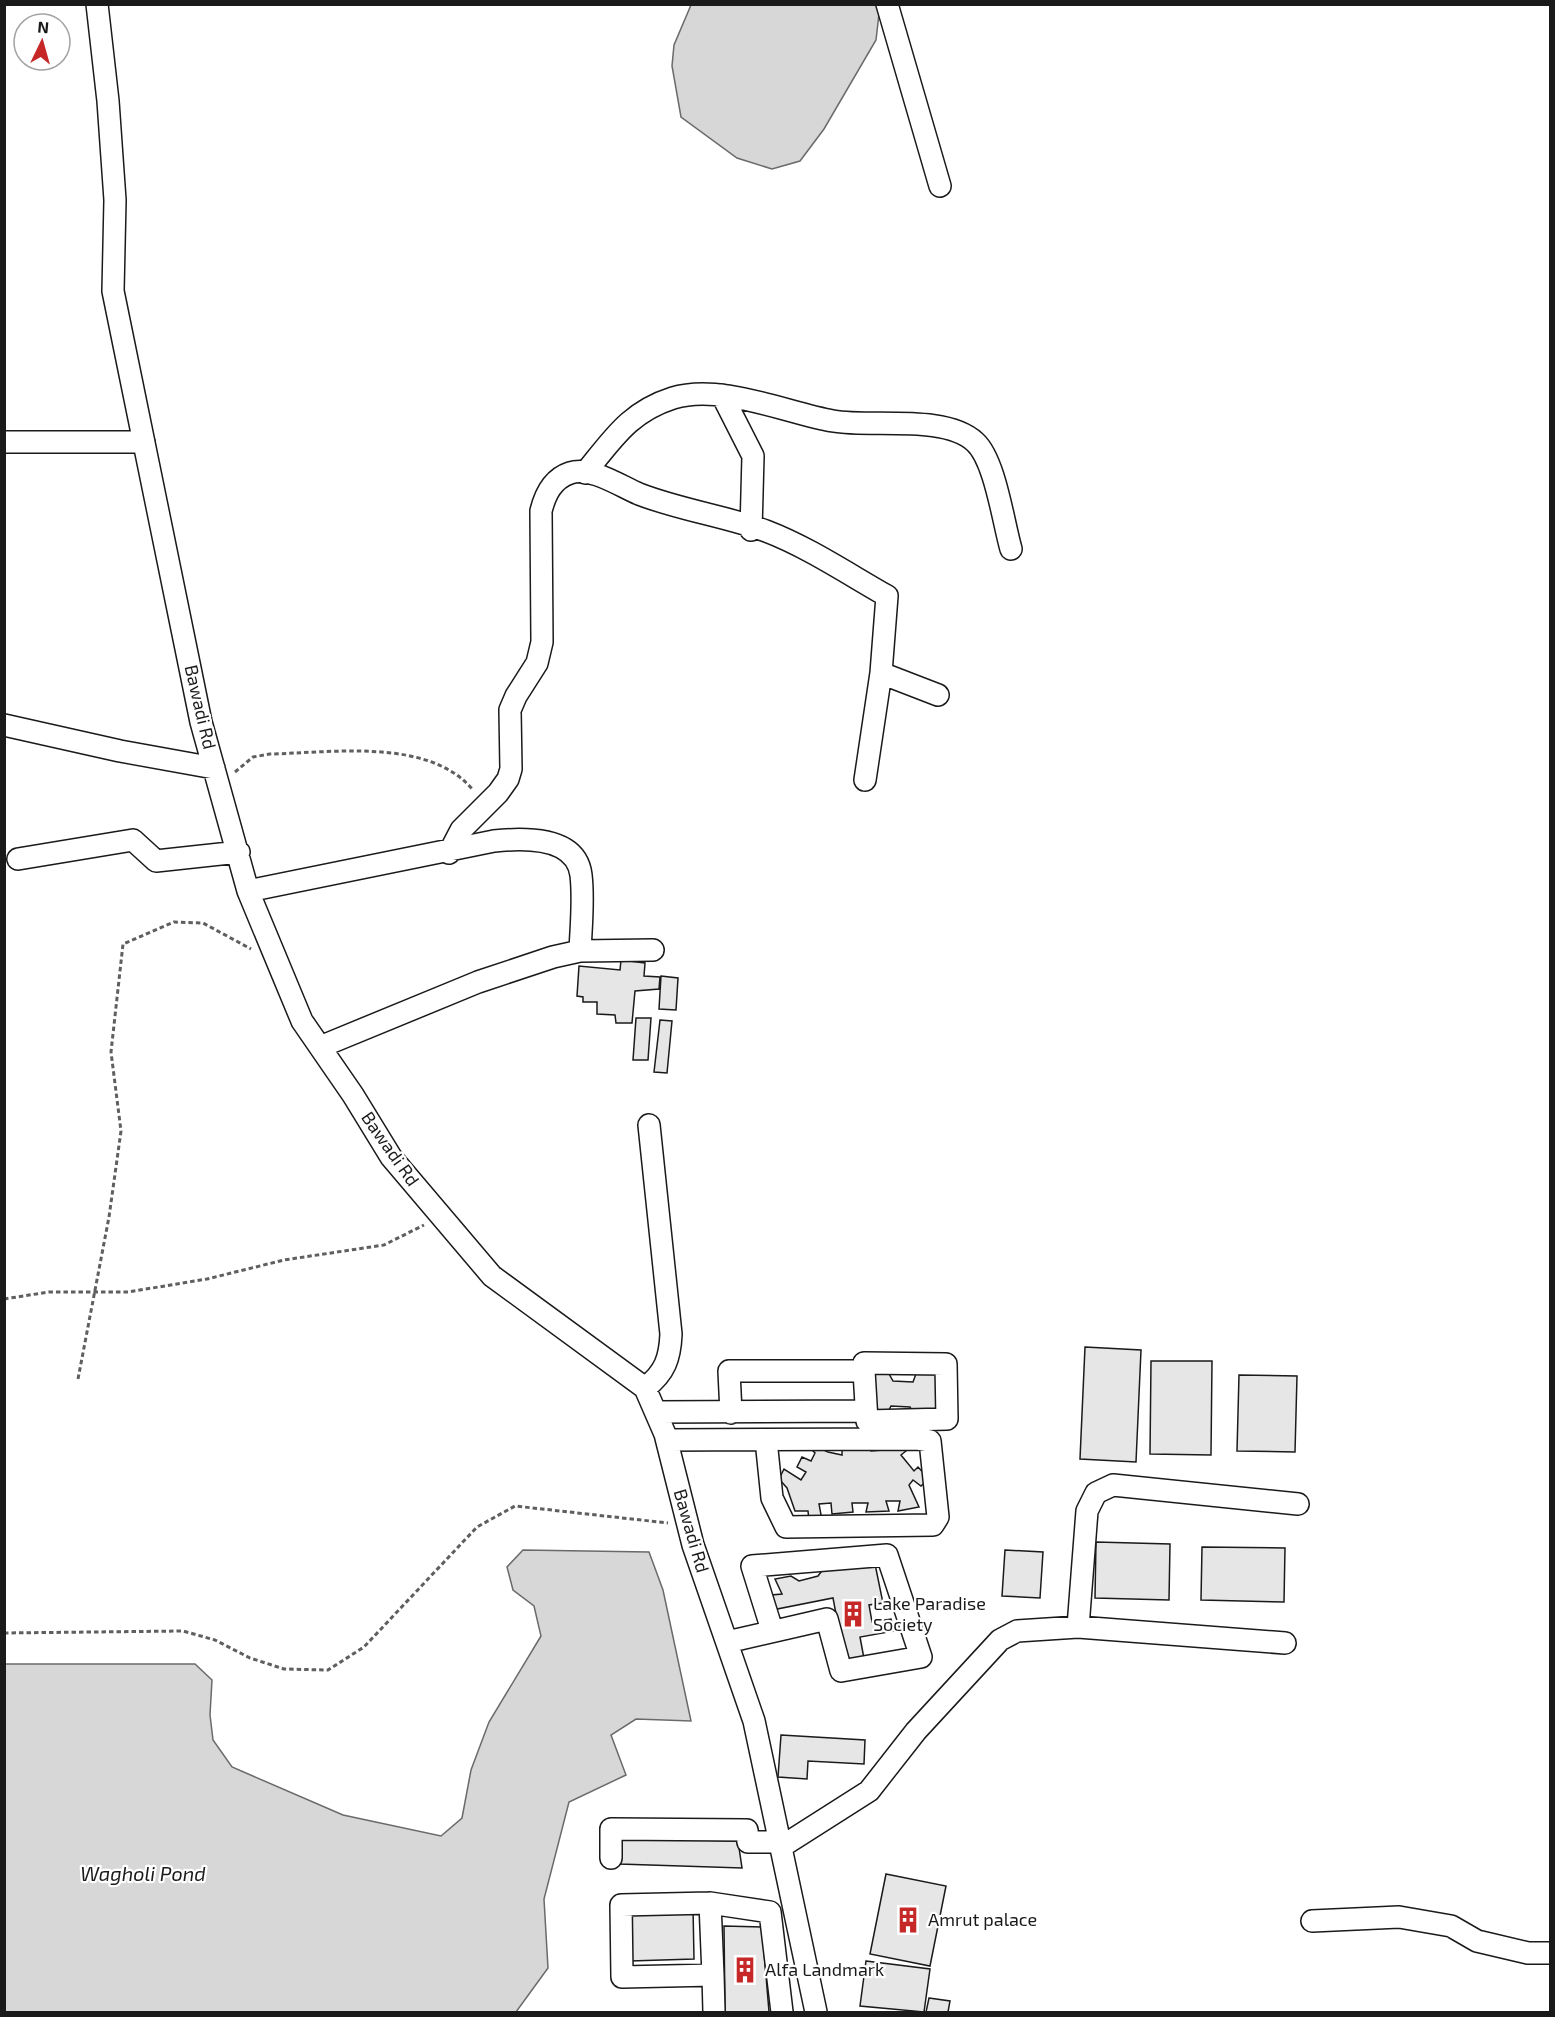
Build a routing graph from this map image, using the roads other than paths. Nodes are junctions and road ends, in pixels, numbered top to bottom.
1 (97, 4) edge
2 (887, 4) edge
3 (940, 186) dead end
4 (722, 395) junction
5 (4, 442) edge
6 (144, 442) junction
7 (585, 473) junction
8 (751, 528) junction
9 (1011, 549) dead end
10 (881, 673) junction
11 (938, 695) dead end
12 (4, 725) edge
13 (217, 776) junction
14 (865, 780) dead end
15 (239, 852) junction
16 (449, 853) junction
17 (18, 859) dead end
18 (248, 891) junction
19 (653, 950) dead end
20 (580, 951) junction
21 (320, 1047) junction
22 (649, 1125) dead end
23 (864, 1371) junction
24 (645, 1388) junction
25 (866, 1411) junction
26 (657, 1412) junction
27 (731, 1413) junction
28 (667, 1440) junction
29 (766, 1440) junction
30 (1298, 1504) dead end
31 (1078, 1628) junction
32 (772, 1630) junction
33 (727, 1642) junction
34 (1285, 1642) dead end
35 (780, 1844) junction
36 (611, 1858) dead end
37 (711, 1904) junction
38 (1312, 1921) dead end
39 (1551, 1953) edge
40 (713, 1975) junction
41 (814, 2002) edge
42 (782, 2004) edge
43 (714, 2013) edge

1 - 6 street, Bawadi Rd
2 - 3 street
4 - 7 street
4 - 8 street
4 - 9 street
5 - 6 street
6 - 13 street, Bawadi Rd
7 - 8 street
7 - 16 street
8 - 10 street
10 - 11 street
10 - 14 street
12 - 13 street
13 - 15 street, Bawadi Rd
15 - 17 street
15 - 18 street, Bawadi Rd
16 - 18 street
16 - 20 street
18 - 21 street, Bawadi Rd
19 - 20 street
20 - 21 street
21 - 24 street, Bawadi Rd
22 - 24 street
23 - 25 street
23 - 25 street
23 - 27 street
24 - 26 street, Bawadi Rd
25 - 27 street
26 - 27 street
26 - 28 street, Bawadi Rd
28 - 29 street
28 - 33 street, Bawadi Rd
29 - 29 street
30 - 31 street
31 - 34 street
31 - 35 street
32 - 32 street
32 - 33 street
33 - 35 street, Bawadi Rd
35 - 36 street
35 - 41 street, Bawadi Rd
37 - 40 street
37 - 40 street
37 - 42 street
38 - 39 street
40 - 43 street
41 - 42 street

